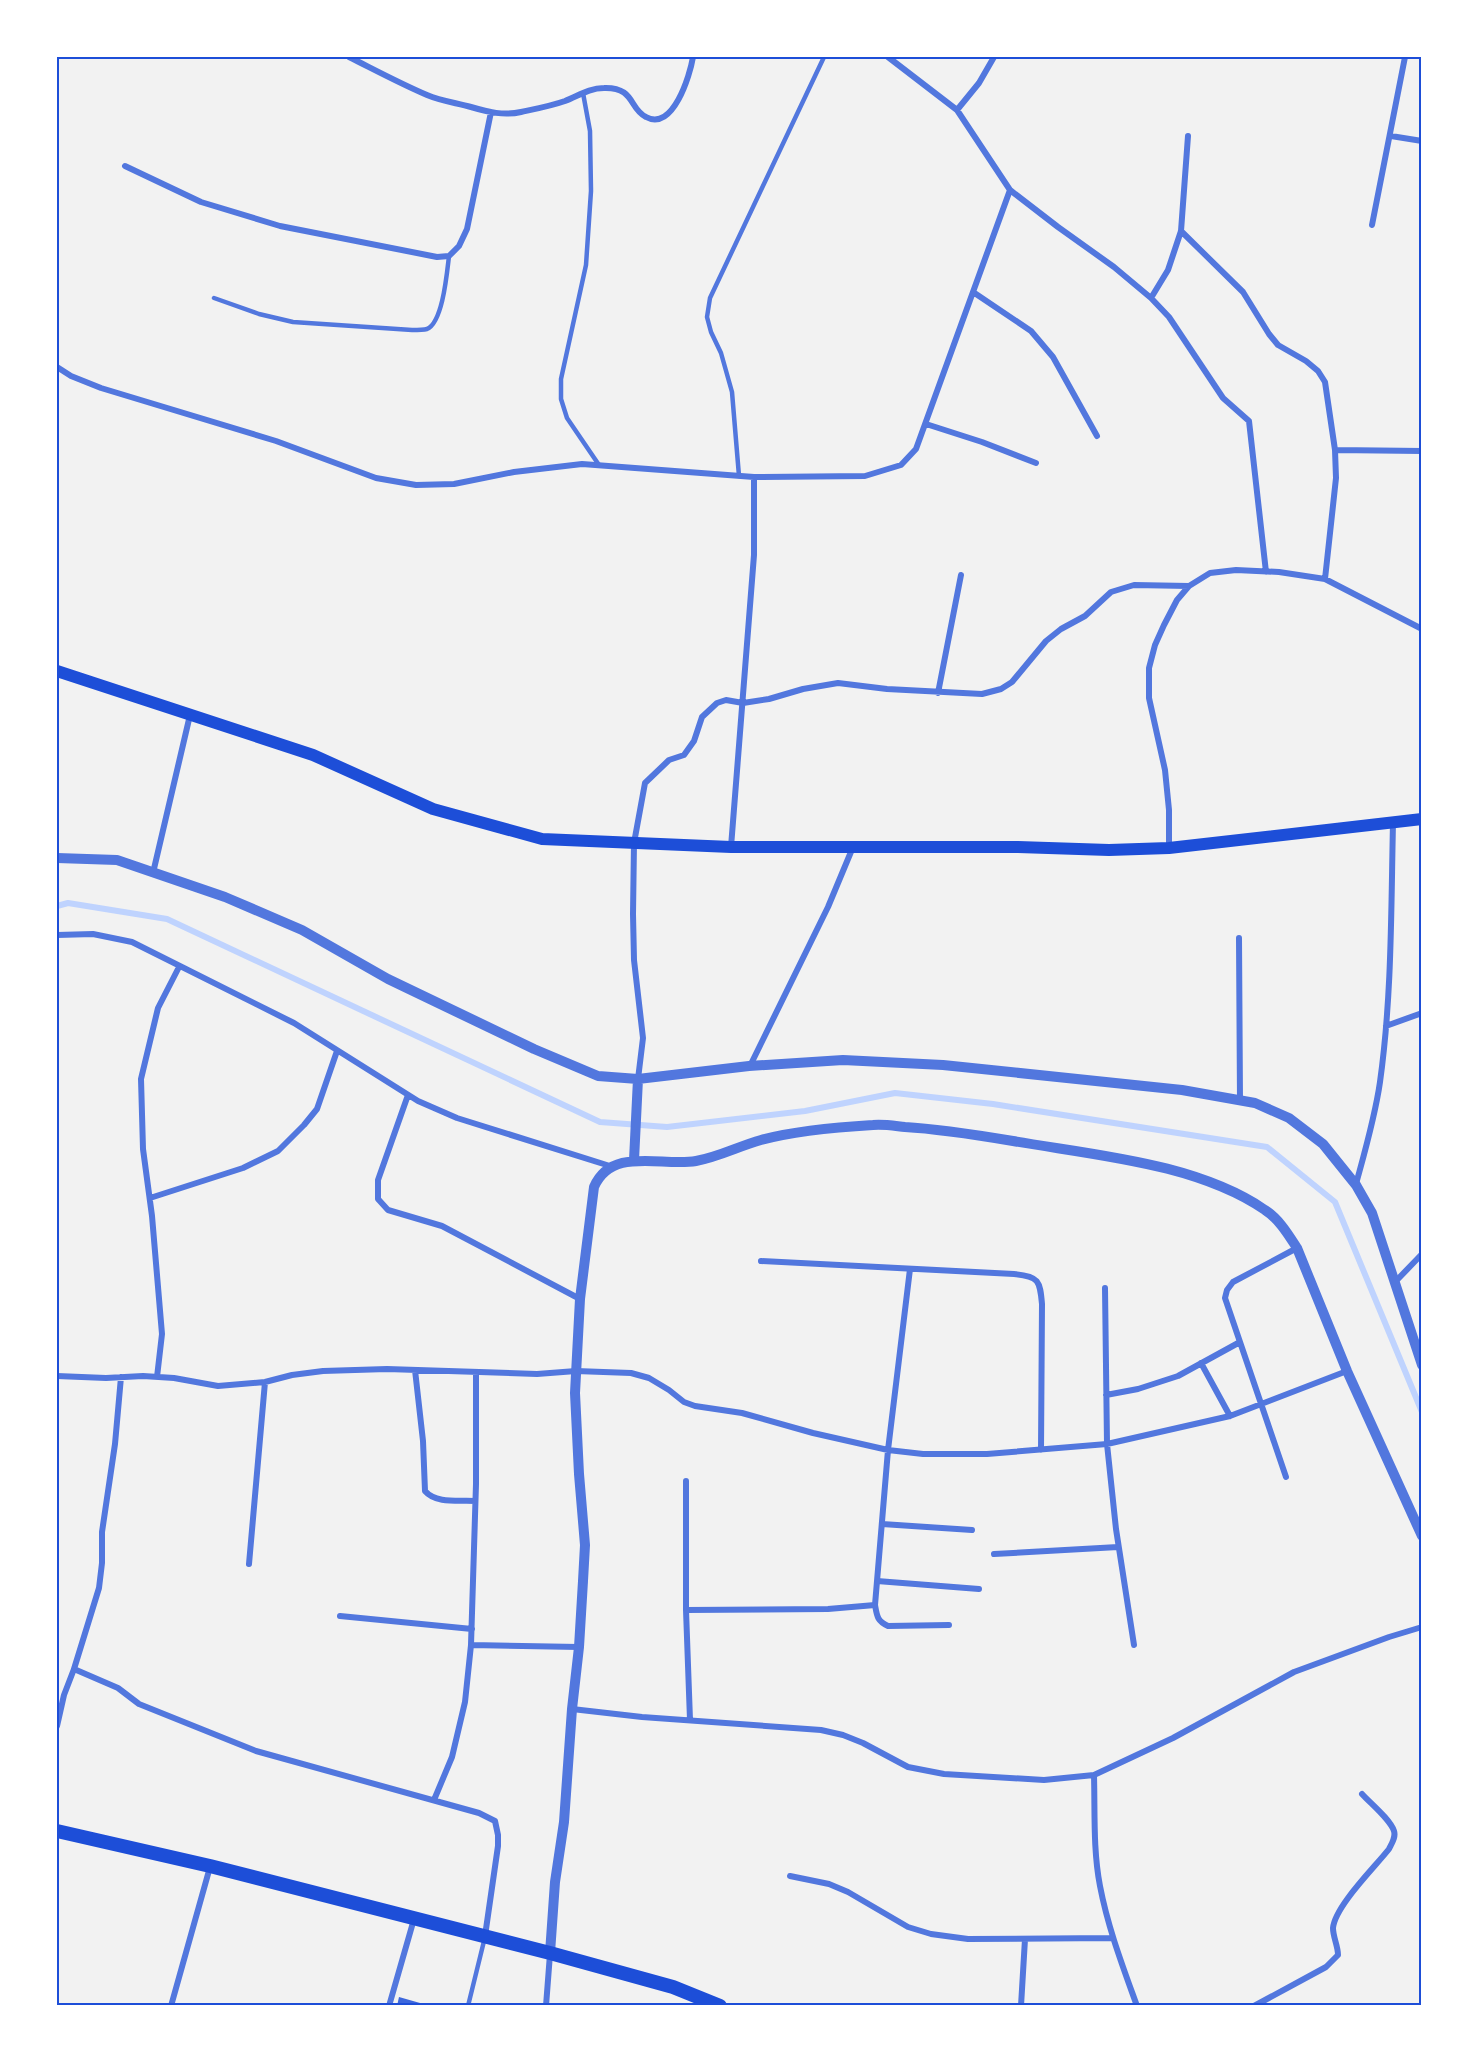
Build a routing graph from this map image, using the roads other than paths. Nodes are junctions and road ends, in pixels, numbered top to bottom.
1 (349, 57) edge
2 (693, 57) edge
3 (824, 57) edge
4 (888, 57) edge
5 (994, 57) edge
6 (1406, 57) edge
7 (583, 93) junction
8 (957, 110) junction
9 (491, 112) junction
10 (1188, 136) dead end
11 (1391, 136) junction
12 (1422, 141) edge
13 (125, 166) dead end
14 (1011, 190) junction
15 (1372, 225) dead end
16 (1181, 231) junction
17 (449, 256) junction
18 (973, 292) junction
19 (214, 298) dead end
20 (1151, 298) junction
21 (57, 367) edge
22 (926, 424) junction
23 (1097, 436) dead end
24 (1335, 450) junction
25 (1422, 451) edge
26 (1036, 463) dead end
27 (599, 465) junction
28 (739, 476) junction
29 (754, 477) junction
30 (1266, 572) junction
31 (961, 574) dead end
32 (1325, 579) junction
33 (1189, 586) junction
34 (1422, 629) edge
35 (57, 671) edge
36 (938, 693) junction
37 (742, 703) junction
38 (190, 714) junction
39 (1422, 819) edge
40 (1393, 822) junction
41 (634, 843) junction
42 (731, 847) junction
43 (854, 847) junction
44 (1169, 848) junction
45 (57, 858) edge
46 (153, 873) junction
47 (57, 935) edge
48 (1239, 938) dead end
49 (179, 967) junction
50 (1422, 1013) edge
51 (1386, 1026) junction
52 (337, 1051) junction
53 (749, 1066) junction
54 (638, 1079) junction
55 (408, 1095) junction
56 (1240, 1101) junction
57 (634, 1160) junction
58 (610, 1166) junction
59 (1356, 1185) junction
60 (150, 1198) junction
61 (1297, 1248) junction
62 (1422, 1254) edge
63 (761, 1261) dead end
64 (910, 1269) junction
65 (1396, 1281) junction
66 (1105, 1288) dead end
67 (580, 1299) junction
68 (1240, 1342) junction
69 (1202, 1363) junction
70 (1422, 1365) edge
71 (415, 1370) junction
72 (576, 1371) junction
73 (1347, 1371) junction
74 (476, 1372) junction
75 (57, 1376) edge
76 (121, 1377) junction
77 (157, 1377) junction
78 (265, 1382) junction
79 (1106, 1395) junction
80 (1263, 1404) junction
81 (1230, 1416) junction
82 (1107, 1444) junction
83 (888, 1450) junction
84 (1041, 1450) junction
85 (1286, 1477) dead end
86 (686, 1481) dead end
87 (475, 1501) junction
88 (882, 1524) junction
89 (972, 1530) dead end
90 (1422, 1536) edge
91 (1118, 1547) junction
92 (994, 1554) dead end
93 (249, 1564) dead end
94 (877, 1581) junction
95 (980, 1589) dead end
96 (875, 1605) junction
97 (686, 1610) junction
98 (340, 1616) dead end
99 (949, 1625) dead end
100 (1422, 1627) edge
101 (472, 1629) junction
102 (471, 1645) junction
103 (1134, 1645) dead end
104 (579, 1647) junction
105 (74, 1669) junction
106 (572, 1710) junction
107 (690, 1720) junction
108 (57, 1726) edge
109 (1094, 1775) junction
110 (1362, 1794) dead end
111 (434, 1800) junction
112 (57, 1831) edge
113 (210, 1866) junction
114 (790, 1876) dead end
115 (414, 1919) junction
116 (485, 1937) junction
117 (1112, 1938) junction
118 (1025, 1939) junction
119 (550, 1953) junction
120 (171, 2006) edge
121 (390, 2006) edge
122 (468, 2006) edge
123 (546, 2006) edge
124 (720, 2006) edge
125 (1022, 2006) edge
126 (1137, 2006) edge
127 (1254, 2006) edge

1 - 9 street
2 - 7 street
3 - 28 lane
4 - 8 street
5 - 8 street
6 - 11 street
7 - 9 street
7 - 27 lane
8 - 14 street
9 - 17 street
10 - 16 street
11 - 12 street
11 - 15 street
13 - 17 street
14 - 18 street
14 - 20 street
16 - 20 street
16 - 24 street
17 - 19 lane
18 - 22 street
18 - 23 street
20 - 30 street
21 - 27 street
22 - 26 street
22 - 29 street
24 - 25 street
24 - 32 street
27 - 28 street
28 - 29 street
29 - 37 street
30 - 32 street
30 - 33 street
31 - 36 street
32 - 34 street
33 - 36 street
33 - 44 street
35 - 38 main road
36 - 37 street
37 - 41 street
37 - 42 street
38 - 41 main road
38 - 46 street
39 - 40 main road
40 - 44 main road
40 - 51 street
41 - 42 main road
41 - 54 street
42 - 43 main road
43 - 44 main road
43 - 53 street
45 - 46 street
46 - 54 street
47 - 49 street
48 - 56 street
49 - 52 street
49 - 60 street
50 - 51 street
51 - 59 street
52 - 55 street
52 - 60 street
53 - 54 street
53 - 56 street
54 - 57 street
55 - 58 street
55 - 67 street
56 - 59 street
57 - 58 street
57 - 61 street
58 - 67 street
59 - 65 street
60 - 77 street
61 - 68 street
61 - 73 street
62 - 65 street
63 - 64 street
64 - 83 street
64 - 84 street
65 - 70 street
66 - 79 street
67 - 72 street
68 - 69 street
68 - 80 street
69 - 79 street
69 - 81 street
71 - 74 street
71 - 78 street
71 - 87 street
72 - 74 street
72 - 83 street
72 - 104 street
73 - 80 street
73 - 90 street
74 - 87 street
75 - 76 street
76 - 77 street
76 - 105 street
77 - 78 street
78 - 93 street
79 - 82 street
80 - 81 street
80 - 85 street
81 - 82 street
82 - 84 street
82 - 91 street
83 - 84 street
83 - 88 street
86 - 97 street
87 - 101 street
88 - 89 street
88 - 94 street
91 - 92 street
91 - 103 street
94 - 95 street
94 - 96 street
96 - 97 street
96 - 99 street
97 - 107 street
98 - 101 street
100 - 109 street
101 - 102 street
102 - 104 street
102 - 111 street
104 - 106 street
105 - 108 street
105 - 111 street
106 - 107 street
106 - 119 street
107 - 109 street
109 - 117 street
110 - 127 street
111 - 116 street
112 - 113 main road
113 - 115 main road
113 - 120 street
114 - 118 street
115 - 116 main road
115 - 121 street
116 - 119 main road
116 - 122 lane
117 - 118 street
117 - 126 street
118 - 125 street
119 - 123 street
119 - 124 main road

